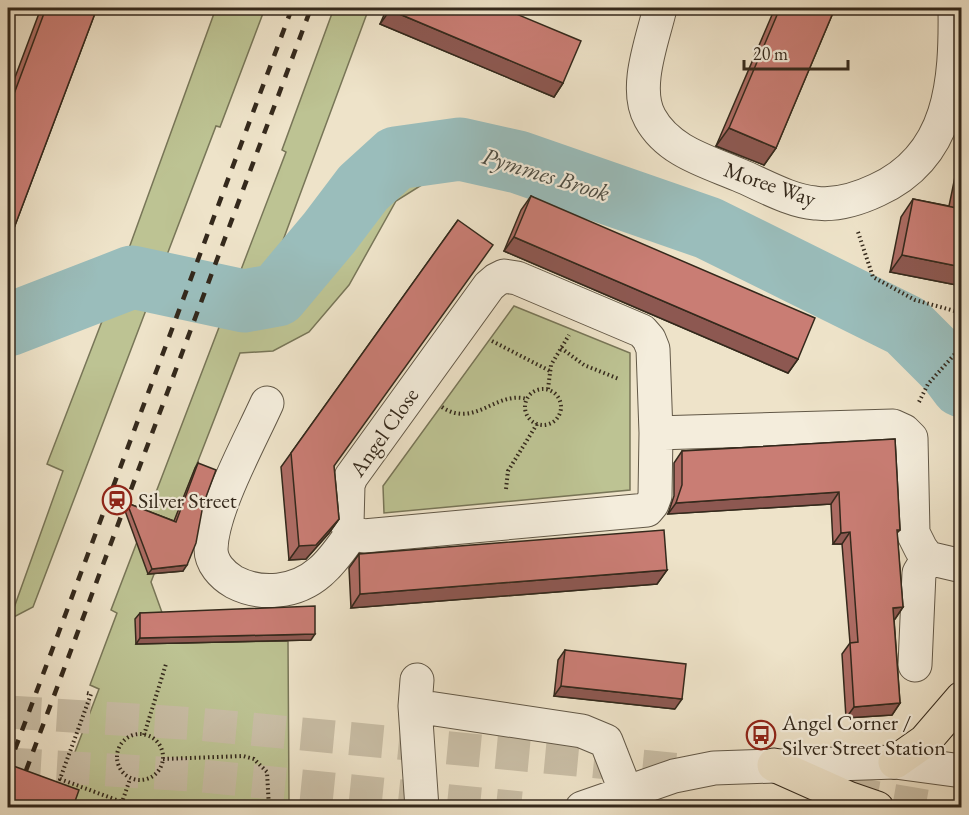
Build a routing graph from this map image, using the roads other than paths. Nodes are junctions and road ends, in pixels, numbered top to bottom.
1 (660, 8) edge
2 (955, 8) edge
3 (267, 403) dead end
4 (656, 433) junction
5 (352, 533) junction
6 (928, 558) junction
7 (962, 566) edge
8 (915, 665) dead end
9 (962, 698) edge
10 (895, 762) junction
11 (774, 765) junction
12 (962, 771) edge
13 (626, 792) junction
14 (422, 807) edge
15 (582, 807) edge
16 (877, 807) tunnel mouth

1 - 2 street, Moree Way
3 - 5 street
4 - 5 street, Angel Close
4 - 5 street, Angel Close
4 - 6 street
6 - 7 street
6 - 8 street
9 - 10 main road
10 - 11 street
10 - 12 street
11 - 13 street
11 - 16 main road
13 - 14 street
13 - 15 street

